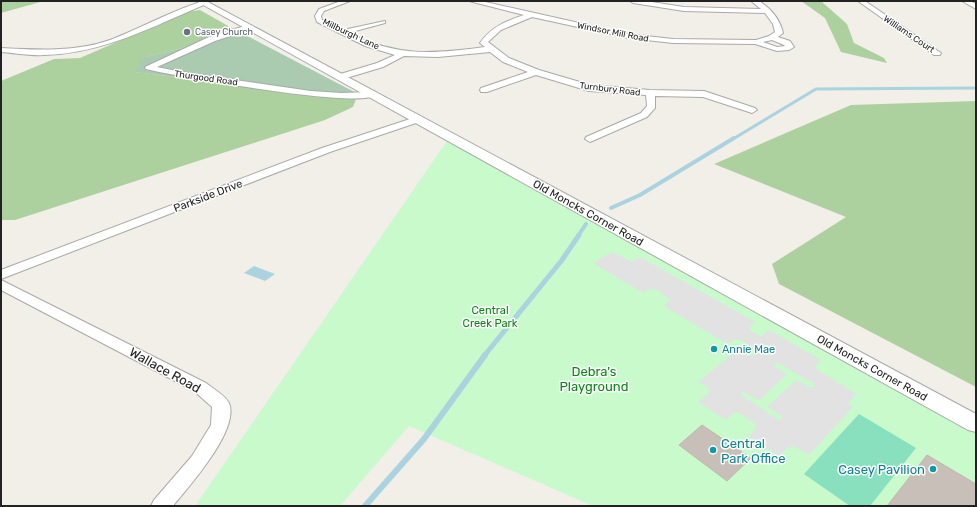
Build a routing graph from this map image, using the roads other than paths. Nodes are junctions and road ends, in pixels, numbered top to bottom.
1 (347, 1) edge
2 (472, 1) edge
3 (633, 1) edge
4 (754, 1) edge
5 (861, 1) edge
6 (965, 1) edge
7 (202, 2) edge
8 (976, 6) edge
9 (766, 11) junction
10 (530, 15) junction
11 (383, 22) dead end
12 (248, 27) junction
13 (343, 32) junction
14 (772, 38) junction
15 (756, 42) junction
16 (492, 49) junction
17 (1, 50) edge
18 (404, 53) junction
19 (937, 53) dead end
20 (536, 72) junction
21 (340, 77) junction
22 (484, 90) dead end
23 (650, 93) junction
24 (371, 95) junction
25 (752, 110) dead end
26 (416, 120) junction
27 (590, 139) dead end
28 (1, 275) edge
29 (1, 284) edge
30 (976, 424) edge
31 (161, 506) edge

1 - 13 street, Millburgh Lane
2 - 10 street, Windsor Mill Road
3 - 9 street
4 - 9 street
5 - 19 street, Williams Court
6 - 8 street
7 - 12 street, Old Moncks Corner Road
7 - 17 street
9 - 14 street
10 - 15 street, Windsor Mill Road
10 - 16 street
11 - 13 street
12 - 21 street, Old Moncks Corner Road
12 - 24 street, Thurgood Road
13 - 18 street, Millburgh Lane
14 - 15 street
14 - 15 street
16 - 18 street, Millburgh Lane
16 - 20 street, Turnbury Road
18 - 21 street
20 - 22 street
20 - 23 street, Turnbury Road
21 - 24 street, Old Moncks Corner Road
23 - 25 street, Turnbury Road
23 - 27 street
24 - 26 street, Old Moncks Corner Road
26 - 28 street, Parkside Drive
26 - 30 street, Old Moncks Corner Road
29 - 31 street, Wallace Road

